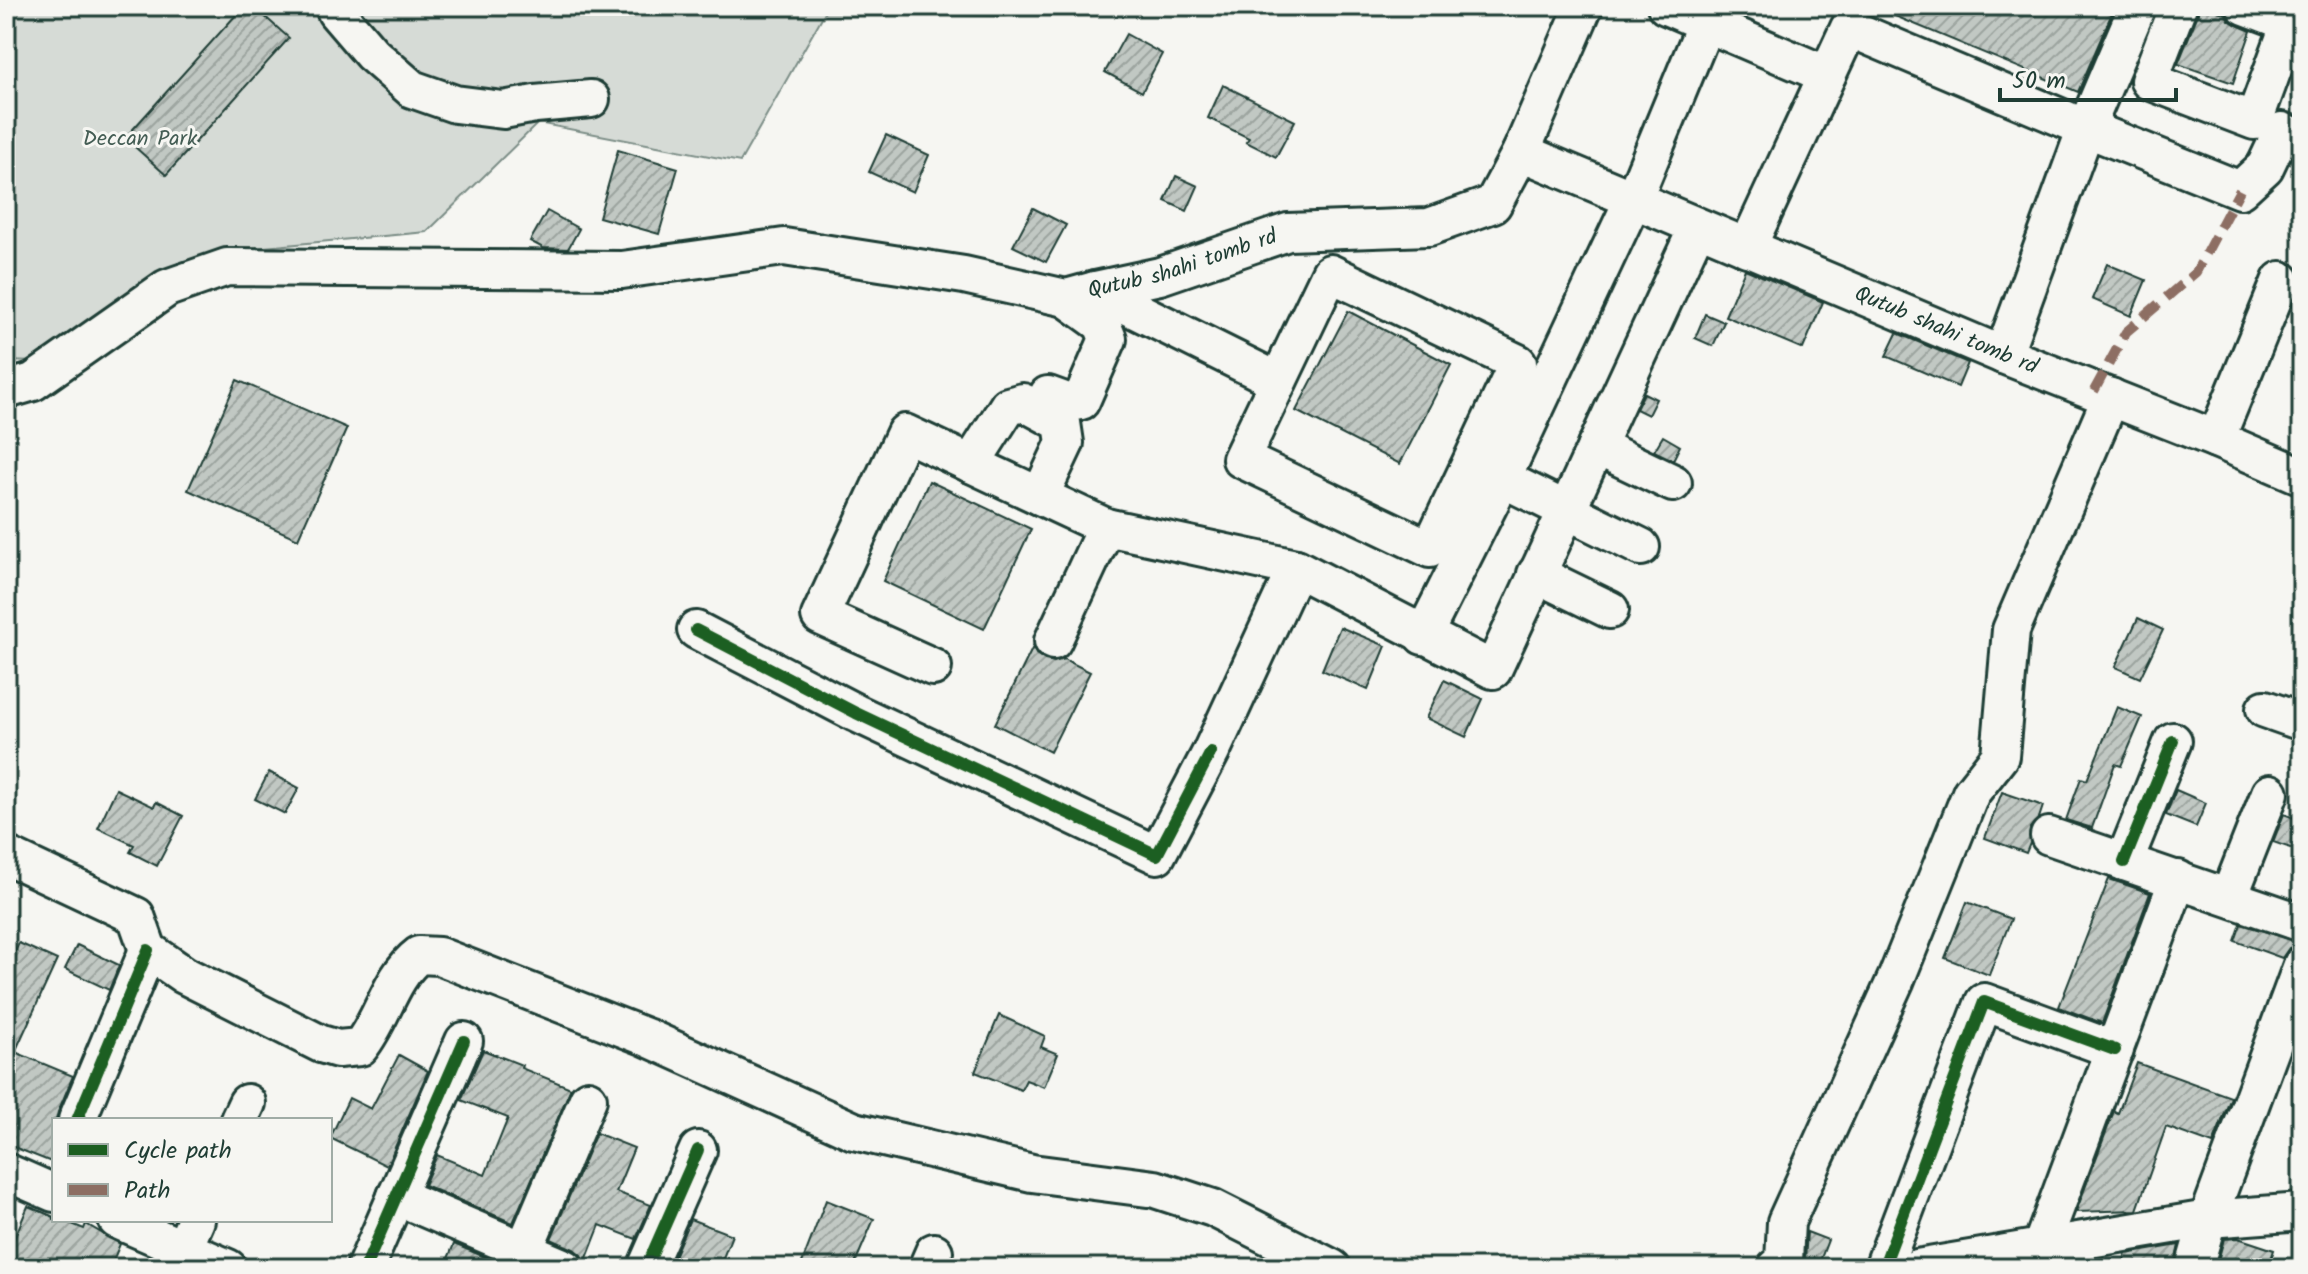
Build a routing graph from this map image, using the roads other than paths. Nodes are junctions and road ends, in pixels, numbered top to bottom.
1 (334, 6) edge
2 (1584, 6) edge
3 (1666, 6) edge
4 (2245, 6) edge
5 (2159, 11) edge
6 (1854, 17) edge
7 (1706, 23) junction
8 (2292, 51) edge
9 (1827, 75) junction
10 (591, 99) dead end
11 (2096, 131) junction
12 (2302, 139) edge
13 (1521, 152) junction
14 (1633, 200) junction
15 (1697, 228) junction
16 (1747, 248) junction
17 (2281, 280) dead end
18 (1081, 294) junction
19 (2003, 355) junction
20 (1278, 381) junction
21 (6, 390) edge
22 (2111, 397) junction
23 (1041, 410) junction
24 (2216, 439) junction
25 (1596, 446) junction
26 (971, 464) junction
27 (1486, 471) junction
28 (2302, 476) edge
29 (1673, 483) dead end
30 (1040, 496) junction
31 (1566, 510) junction
32 (1106, 527) junction
33 (1641, 547) dead end
34 (1296, 568) junction
35 (1536, 574) junction
36 (1610, 610) dead end
37 (696, 630) dead end
38 (1423, 636) junction
39 (1053, 641) dead end
40 (933, 667) dead end
41 (2265, 709) dead end
42 (2302, 722) edge
43 (2173, 741) dead end
44 (2270, 793) dead end
45 (2049, 836) dead end
46 (6, 855) edge
47 (2124, 862) junction
48 (2178, 879) junction
49 (2229, 897) junction
50 (2302, 923) edge
51 (148, 950) junction
52 (2302, 965) edge
53 (464, 1041) dead end
54 (2115, 1050) junction
55 (588, 1099) dead end
56 (78, 1118) edge
57 (698, 1150) dead end
58 (6, 1172) edge
59 (52, 1186) edge
60 (396, 1196) junction
61 (2302, 1212) edge
62 (2208, 1219) junction
63 (122, 1222) edge
64 (184, 1246) edge
65 (524, 1250) junction
66 (2062, 1252) edge
67 (1931, 1267) edge
68 (228, 1268) edge
69 (365, 1268) edge
70 (565, 1268) edge
71 (646, 1268) edge
72 (1332, 1268) edge
73 (1776, 1268) edge
74 (1883, 1268) edge
75 (2194, 1268) edge

1 - 10 street
2 - 13 street, Qutub shahi tomb rd
3 - 7 street
4 - 8 street
5 - 8 street
5 - 11 street
6 - 9 street
6 - 11 street
7 - 9 street
7 - 14 street
9 - 16 street
11 - 12 street
11 - 19 street
13 - 14 street, Qutub shahi tomb rd
13 - 18 street, Qutub shahi tomb rd
14 - 15 street, Qutub shahi tomb rd
14 - 27 street
15 - 16 street, Qutub shahi tomb rd
15 - 25 street
16 - 19 street, Qutub shahi tomb rd
17 - 24 street
18 - 20 street
18 - 21 street, Qutub shahi tomb rd
18 - 23 street
19 - 22 street, Qutub shahi tomb rd
20 - 27 street
20 - 27 street
22 - 24 street, Qutub shahi tomb rd
22 - 73 street
23 - 26 street
23 - 30 street
24 - 28 street, Qutub shahi tomb rd
25 - 29 street
25 - 31 street
26 - 30 street
26 - 40 street
27 - 31 street
27 - 38 street
30 - 32 street
31 - 33 street
31 - 35 street
32 - 34 street
32 - 39 street
34 - 37 street
34 - 38 street
35 - 36 street
35 - 38 street
41 - 42 street
43 - 47 street
44 - 49 street
45 - 47 street
46 - 51 street
47 - 48 street
48 - 49 street
48 - 54 street
49 - 50 street
51 - 56 street
51 - 72 street
52 - 62 street
53 - 60 street
54 - 66 street
54 - 74 street
55 - 65 street
57 - 71 street
58 - 59 street
60 - 65 street
60 - 69 street
61 - 62 street
62 - 66 street
62 - 75 street
63 - 64 street
64 - 68 street
65 - 70 street
66 - 67 street

